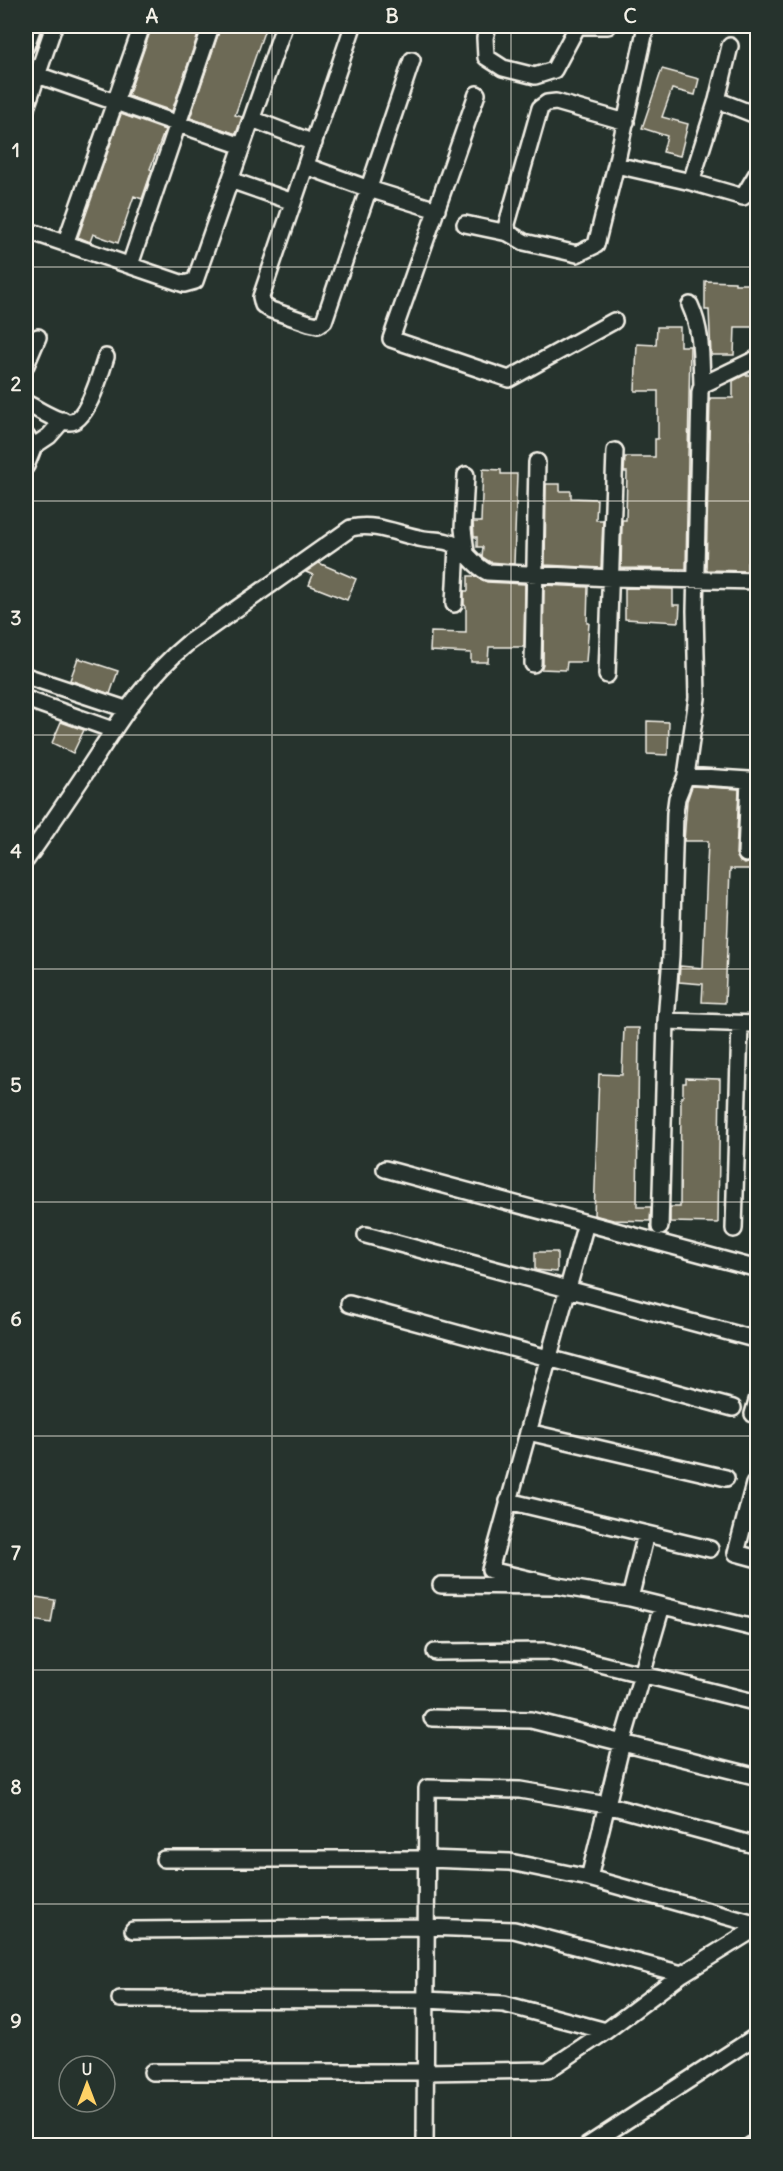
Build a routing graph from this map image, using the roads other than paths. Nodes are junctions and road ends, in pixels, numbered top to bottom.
1 (33, 26) edge
2 (54, 26) edge
3 (142, 26) edge
4 (211, 26) edge
5 (284, 26) edge
6 (353, 26) edge
7 (488, 26) edge
8 (577, 26) edge
9 (608, 26) edge
10 (646, 26) edge
11 (26, 46) edge
12 (730, 46) dead end
13 (412, 60) dead end
14 (31, 74) edge
15 (477, 94) dead end
16 (717, 100) junction
17 (114, 103) junction
18 (26, 108) edge
19 (758, 116) edge
20 (252, 119) junction
21 (626, 122) junction
22 (177, 123) junction
23 (314, 143) junction
24 (242, 146) junction
25 (616, 165) junction
26 (306, 166) junction
27 (758, 172) edge
28 (230, 180) junction
29 (691, 182) junction
30 (369, 189) junction
31 (292, 202) junction
32 (437, 210) junction
33 (465, 224) dead end
34 (26, 230) edge
35 (508, 233) junction
36 (65, 244) junction
37 (130, 265) junction
38 (690, 305) dead end
39 (614, 321) dead end
40 (38, 337) dead end
41 (106, 357) dead end
42 (758, 358) edge
43 (26, 365) edge
44 (702, 386) junction
45 (26, 404) edge
46 (63, 420) junction
47 (30, 441) edge
48 (615, 451) dead end
49 (537, 462) dead end
50 (26, 466) edge
51 (466, 475) dead end
52 (461, 549) junction
53 (535, 575) junction
54 (611, 578) junction
55 (695, 579) junction
56 (758, 581) edge
57 (454, 603) dead end
58 (532, 664) dead end
59 (607, 675) dead end
60 (26, 676) edge
61 (26, 699) edge
62 (126, 709) junction
63 (113, 730) junction
64 (686, 776) junction
65 (753, 780) edge
66 (746, 854) dead end
67 (26, 860) edge
68 (666, 1021) junction
69 (741, 1024) junction
70 (758, 1024) edge
71 (385, 1169) dead end
72 (586, 1223) junction
73 (660, 1227) dead end
74 (734, 1229) dead end
75 (366, 1235) dead end
76 (758, 1269) edge
77 (567, 1289) junction
78 (349, 1304) dead end
79 (758, 1340) edge
80 (549, 1358) junction
81 (758, 1397) edge
82 (733, 1408) dead end
83 (758, 1415) edge
84 (528, 1432) junction
85 (726, 1478) dead end
86 (758, 1485) edge
87 (508, 1501) junction
88 (646, 1534) junction
89 (710, 1549) dead end
90 (758, 1559) edge
91 (441, 1585) dead end
92 (558, 1586) junction
93 (630, 1598) junction
94 (662, 1606) junction
95 (758, 1629) edge
96 (435, 1652) dead end
97 (640, 1675) junction
98 (758, 1703) edge
99 (432, 1718) dead end
100 (622, 1743) junction
101 (758, 1777) edge
102 (607, 1805) junction
103 (758, 1846) edge
104 (164, 1859) dead end
105 (427, 1859) junction
106 (590, 1878) junction
107 (758, 1926) edge
108 (426, 1927) junction
109 (133, 1930) dead end
110 (682, 1974) junction
111 (120, 1999) dead end
112 (426, 2000) junction
113 (606, 2031) junction
114 (758, 2036) edge
115 (152, 2072) dead end
116 (425, 2072) junction
117 (758, 2141) edge
118 (425, 2145) edge
119 (587, 2145) edge
120 (750, 2145) edge

1 - 11 street
2 - 14 street
3 - 17 street
4 - 22 street
5 - 20 street
6 - 23 street
7 - 8 street
8 - 9 street
10 - 21 street
12 - 16 street
13 - 30 street
14 - 17 street
14 - 18 street
15 - 32 street
16 - 19 street
16 - 29 street
17 - 22 street
17 - 36 street
20 - 23 street
20 - 24 street
21 - 25 street
21 - 35 street
22 - 24 street
22 - 37 street
23 - 26 street
24 - 28 street
25 - 29 street
25 - 35 street
26 - 30 street
26 - 31 street
27 - 29 street
28 - 31 street
28 - 37 street
30 - 31 street
30 - 32 street
32 - 39 street
33 - 35 street
34 - 36 street
36 - 37 street
38 - 44 street
40 - 43 street
41 - 46 street
42 - 44 street
44 - 55 street
45 - 46 street
46 - 47 street
47 - 50 street
48 - 54 street
49 - 53 street
51 - 52 street
52 - 53 street
52 - 57 street
52 - 62 street
53 - 54 street
53 - 58 street
54 - 55 street
54 - 59 street
55 - 56 street
55 - 64 street
60 - 62 street
61 - 63 street
62 - 63 street
63 - 67 street
64 - 65 street
64 - 68 street
65 - 66 street
68 - 69 street
68 - 73 street
69 - 70 street
69 - 74 street
71 - 72 street
72 - 76 street
72 - 77 street
75 - 77 street
77 - 79 street
77 - 80 street
78 - 80 street
80 - 82 street
80 - 84 street
81 - 83 street
84 - 85 street
84 - 87 street
86 - 90 street
87 - 88 street
87 - 92 street
88 - 89 street
88 - 93 street
91 - 92 street
92 - 93 street
93 - 94 street
94 - 95 street
94 - 97 street
96 - 97 street
97 - 98 street
97 - 100 street
99 - 100 street
100 - 101 street
100 - 102 street
102 - 103 street
102 - 105 street
102 - 106 street
104 - 105 street
105 - 106 street
105 - 108 street
106 - 107 street
107 - 110 street
108 - 109 street
108 - 110 street
108 - 112 street
110 - 113 street
111 - 112 street
112 - 113 street
112 - 116 street
113 - 116 street
114 - 119 street
115 - 116 street
116 - 118 street
117 - 120 street

